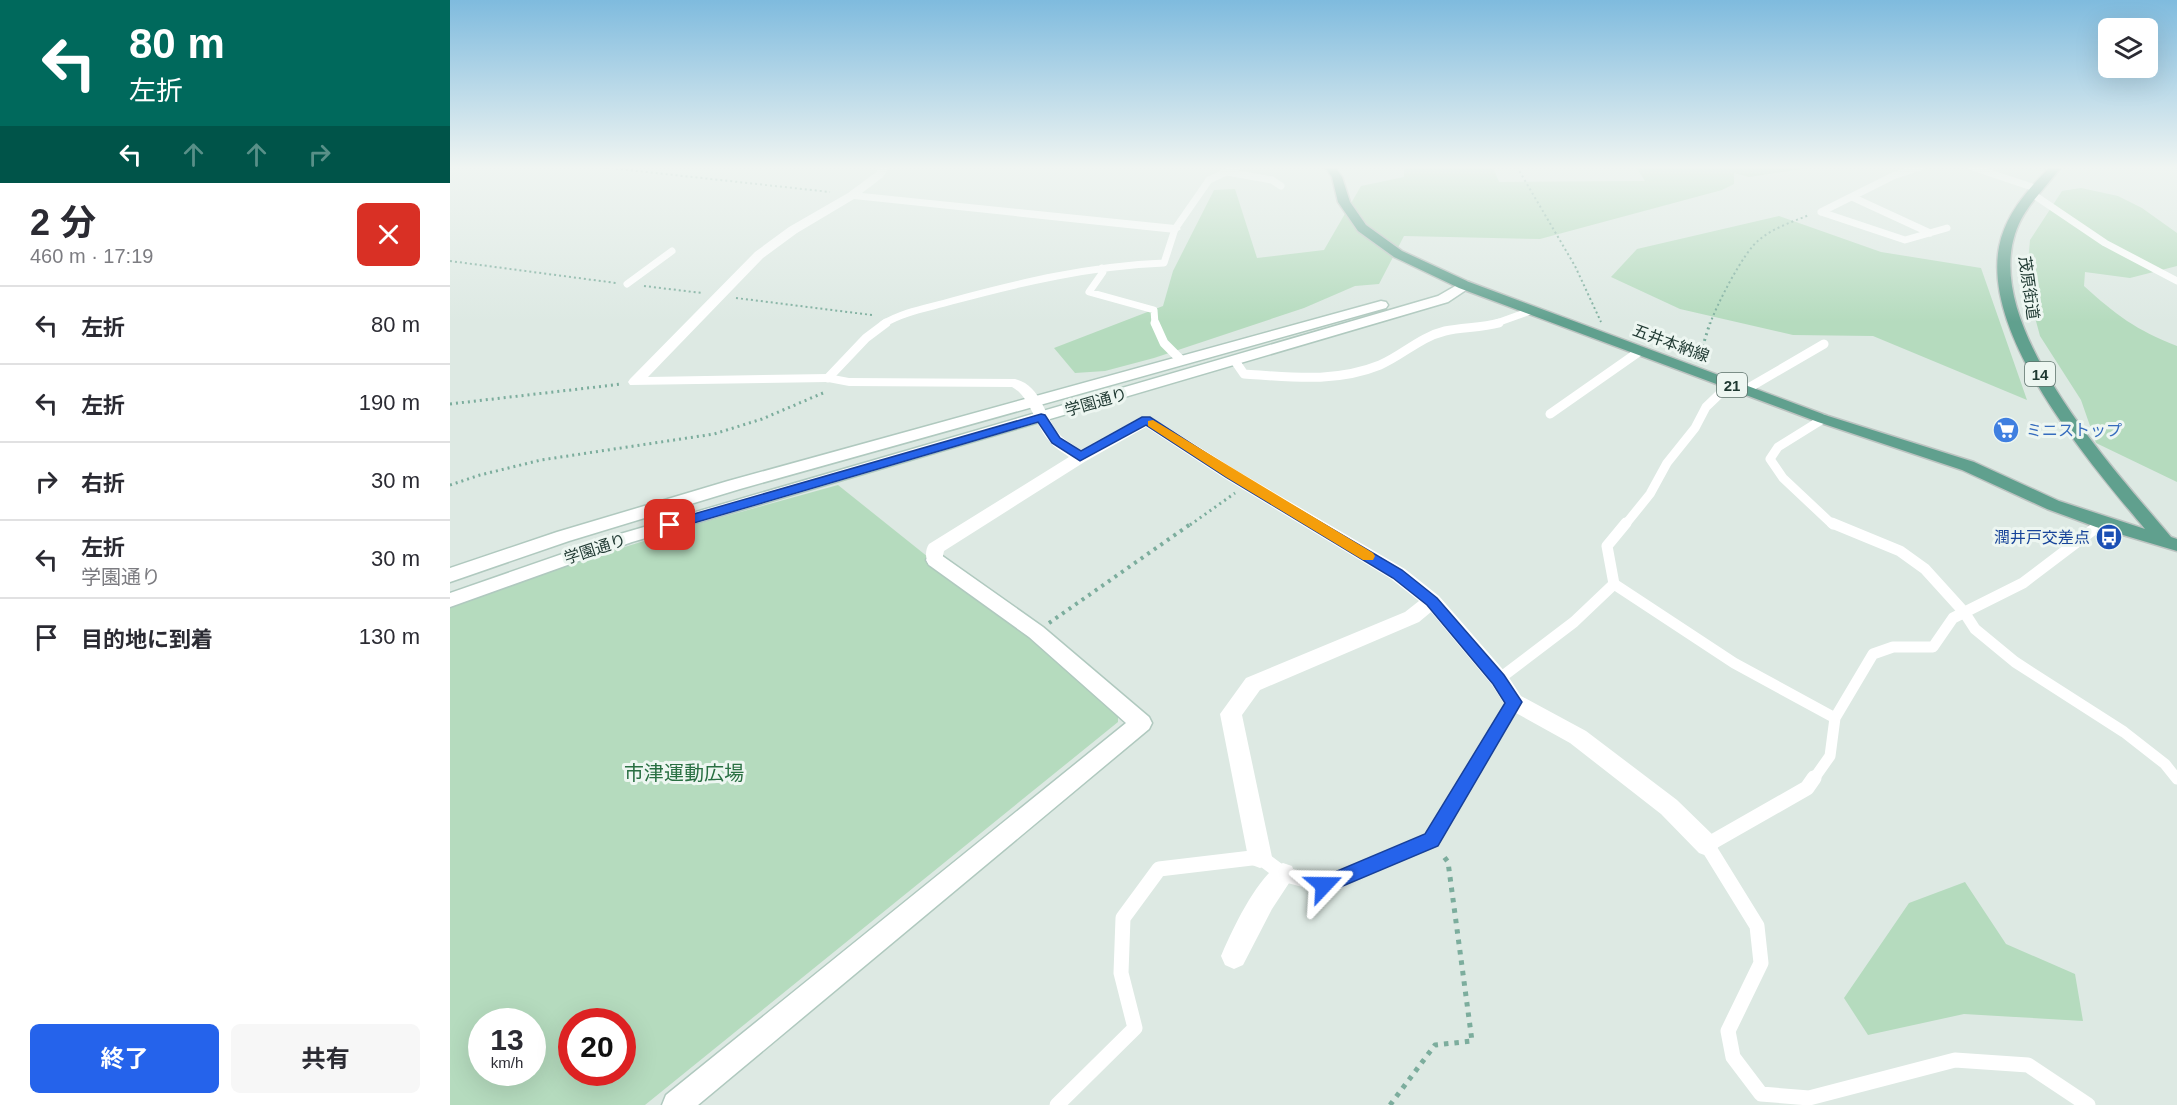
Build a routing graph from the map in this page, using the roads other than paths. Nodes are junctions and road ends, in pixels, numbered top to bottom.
1 (812, 219) edge
2 (1076, 219) edge
3 (1182, 219) edge
4 (1355, 219) edge
5 (1841, 219) edge
6 (1899, 219) edge
7 (2018, 219) edge
8 (2072, 219) edge
9 (1947, 228) dead end
10 (1175, 229) junction
11 (1930, 233) junction
12 (672, 251) dead end
13 (1102, 268) junction
14 (2177, 281) edge
15 (627, 284) road end
16 (1464, 285) junction
17 (1530, 311) junction
18 (1824, 344) dead end
19 (1640, 351) junction
20 (1180, 359) junction
21 (1234, 361) junction
22 (828, 378) junction
23 (1738, 387) junction
24 (1032, 401) junction
25 (1550, 414) dead end
26 (1041, 418) junction
27 (1823, 419) junction
28 (894, 440) junction
29 (1080, 457) junction
30 (900, 459) junction
31 (2102, 524) junction
32 (2170, 543) edge
33 (2177, 558) edge
34 (450, 575) edge
35 (1614, 584) junction
36 (450, 600) edge
37 (1432, 601) junction
38 (1964, 612) junction
39 (1499, 679) junction
40 (1514, 702) junction
41 (1835, 718) junction
42 (2177, 779) edge
43 (1707, 845) junction
44 (1260, 857) junction
45 (1283, 874) junction
46 (1234, 956) dead end
47 (676, 1105) edge
48 (1057, 1105) edge
49 (2088, 1105) edge

1 - 22 street
2 - 10 street
3 - 10 lane
4 - 16 main road, 五井本納線 / 21
5 - 11 lane
6 - 11 lane
7 - 32 main road, 茂原街道 / 14
8 - 14 lane
9 - 11 lane
10 - 13 lane
12 - 15 lane
13 - 20 lane
13 - 22 lane
16 - 17 main road, 五井本納線 / 21
16 - 20 street
16 - 21 street, 学園通り
17 - 19 main road, 五井本納線 / 21
17 - 21 lane
18 - 23 lane
19 - 23 main road, 五井本納線 / 21
19 - 25 lane
20 - 24 street
21 - 26 street, 学園通り
22 - 24 street
23 - 27 main road, 五井本納線 / 21
23 - 35 lane
24 - 26 street
24 - 28 street
26 - 29 street
26 - 30 street, 学園通り
27 - 31 main road, 五井本納線 / 21
27 - 38 lane
28 - 30 street
28 - 34 street
29 - 37 street
29 - 47 street
30 - 36 street, 学園通り
31 - 32 main road, 五井本納線 / 21
31 - 38 lane
32 - 33 main road, 茂原街道 / 14
35 - 39 lane
35 - 41 lane
37 - 39 street
37 - 44 street
38 - 41 lane
38 - 42 lane
39 - 40 street
40 - 43 street
40 - 45 lane
41 - 43 lane
43 - 49 lane
44 - 45 lane
44 - 48 lane
45 - 46 street

